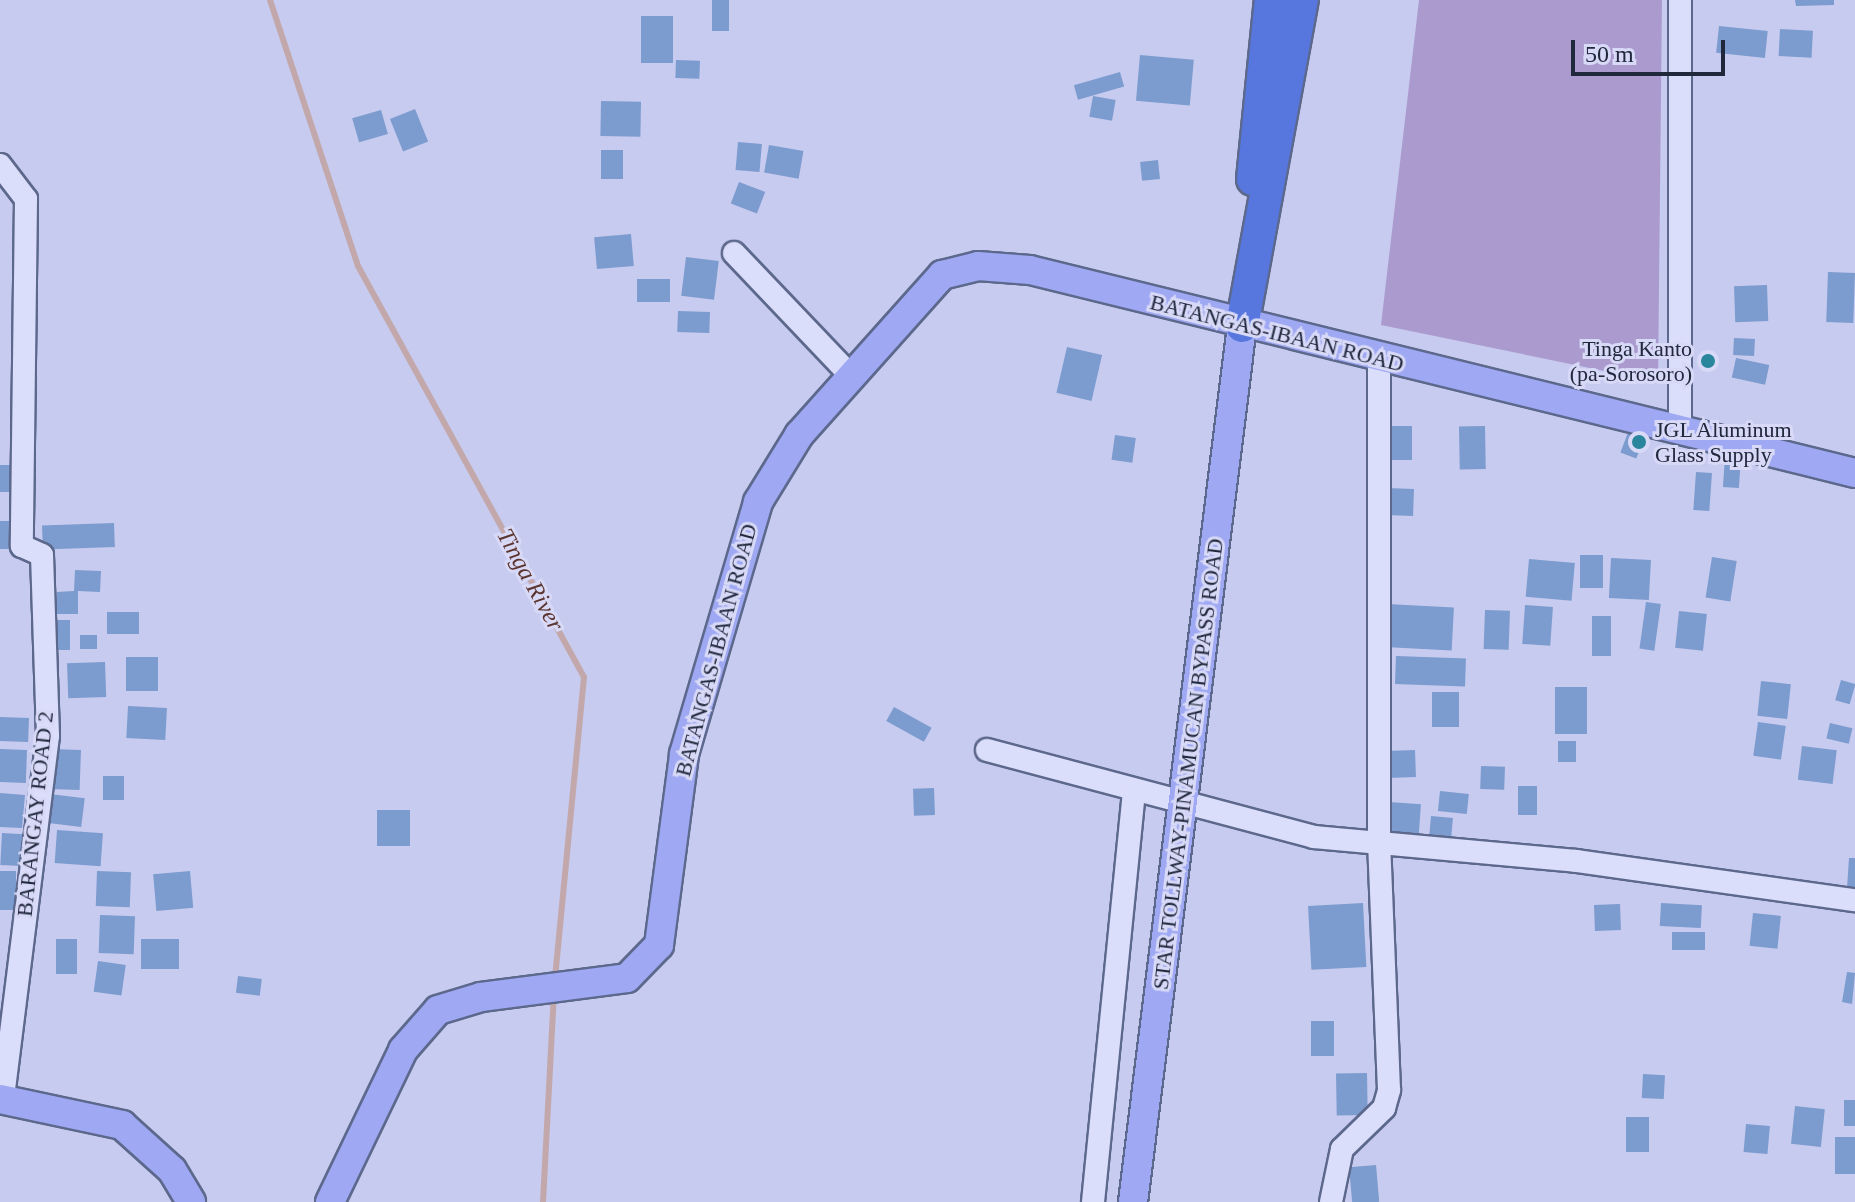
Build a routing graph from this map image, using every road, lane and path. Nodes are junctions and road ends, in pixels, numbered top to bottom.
1 (1271, 0) edge
2 (1302, 0) edge
3 (1680, 0) edge
4 (0, 165) edge
5 (734, 253) dead end
6 (1242, 326) junction
7 (1379, 359) junction
8 (850, 375) junction
9 (1680, 431) junction
10 (1855, 473) edge
11 (987, 750) dead end
12 (1134, 792) junction
13 (1181, 807) junction
14 (1379, 843) junction
15 (1855, 900) edge
16 (2, 1099) edge
17 (191, 1202) edge
18 (330, 1202) edge
19 (1093, 1202) edge
20 (1133, 1202) edge
21 (1331, 1202) edge

1 - 6 highway
2 - 6 highway
3 - 9 street
4 - 16 street, BARANGAY ROAD 2
5 - 8 street
6 - 7 main road, BATANGAS-IBAAN ROAD
6 - 8 main road, BATANGAS-IBAAN ROAD
6 - 13 main road, STAR TOLLWAY-PINAMUCAN BYPASS ROAD
7 - 9 main road, BATANGAS-IBAAN ROAD
7 - 14 street
8 - 18 main road, BATANGAS-IBAAN ROAD
9 - 10 main road, BATANGAS-IBAAN ROAD
11 - 12 street
12 - 13 street
12 - 19 street
13 - 14 street
13 - 20 main road, STAR TOLLWAY-PINAMUCAN BYPASS ROAD
14 - 15 street
14 - 21 street
16 - 17 main road

